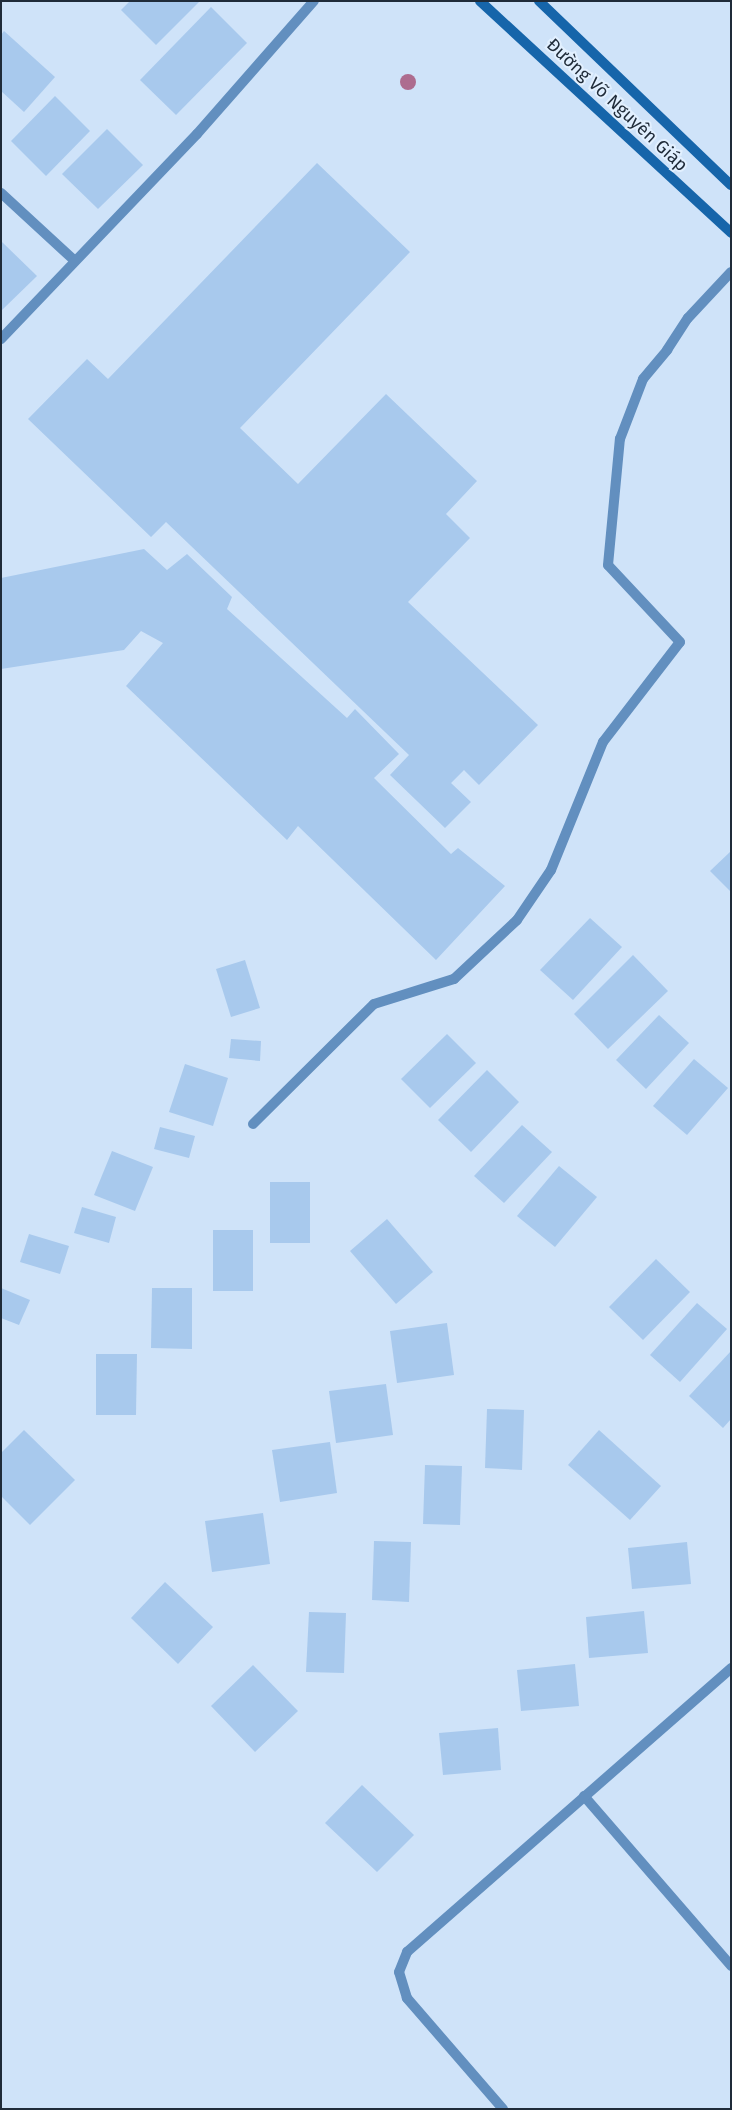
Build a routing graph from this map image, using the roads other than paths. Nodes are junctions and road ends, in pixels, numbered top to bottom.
1 (314, 1) edge
2 (480, 1) edge
3 (539, 1) edge
4 (731, 185) edge
5 (1, 193) edge
6 (731, 233) edge
7 (75, 261) junction
8 (731, 272) edge
9 (1, 339) edge
10 (253, 1124) dead end
11 (731, 1668) edge
12 (584, 1796) junction
13 (731, 1966) edge
14 (503, 2109) edge

1 - 7 lane
2 - 6 main road, Đường Võ Nguyên Giáp
3 - 4 main road, Đường Võ Nguyên Giáp
5 - 7 lane
7 - 9 lane
8 - 10 lane
11 - 12 lane
12 - 13 lane
12 - 14 lane

